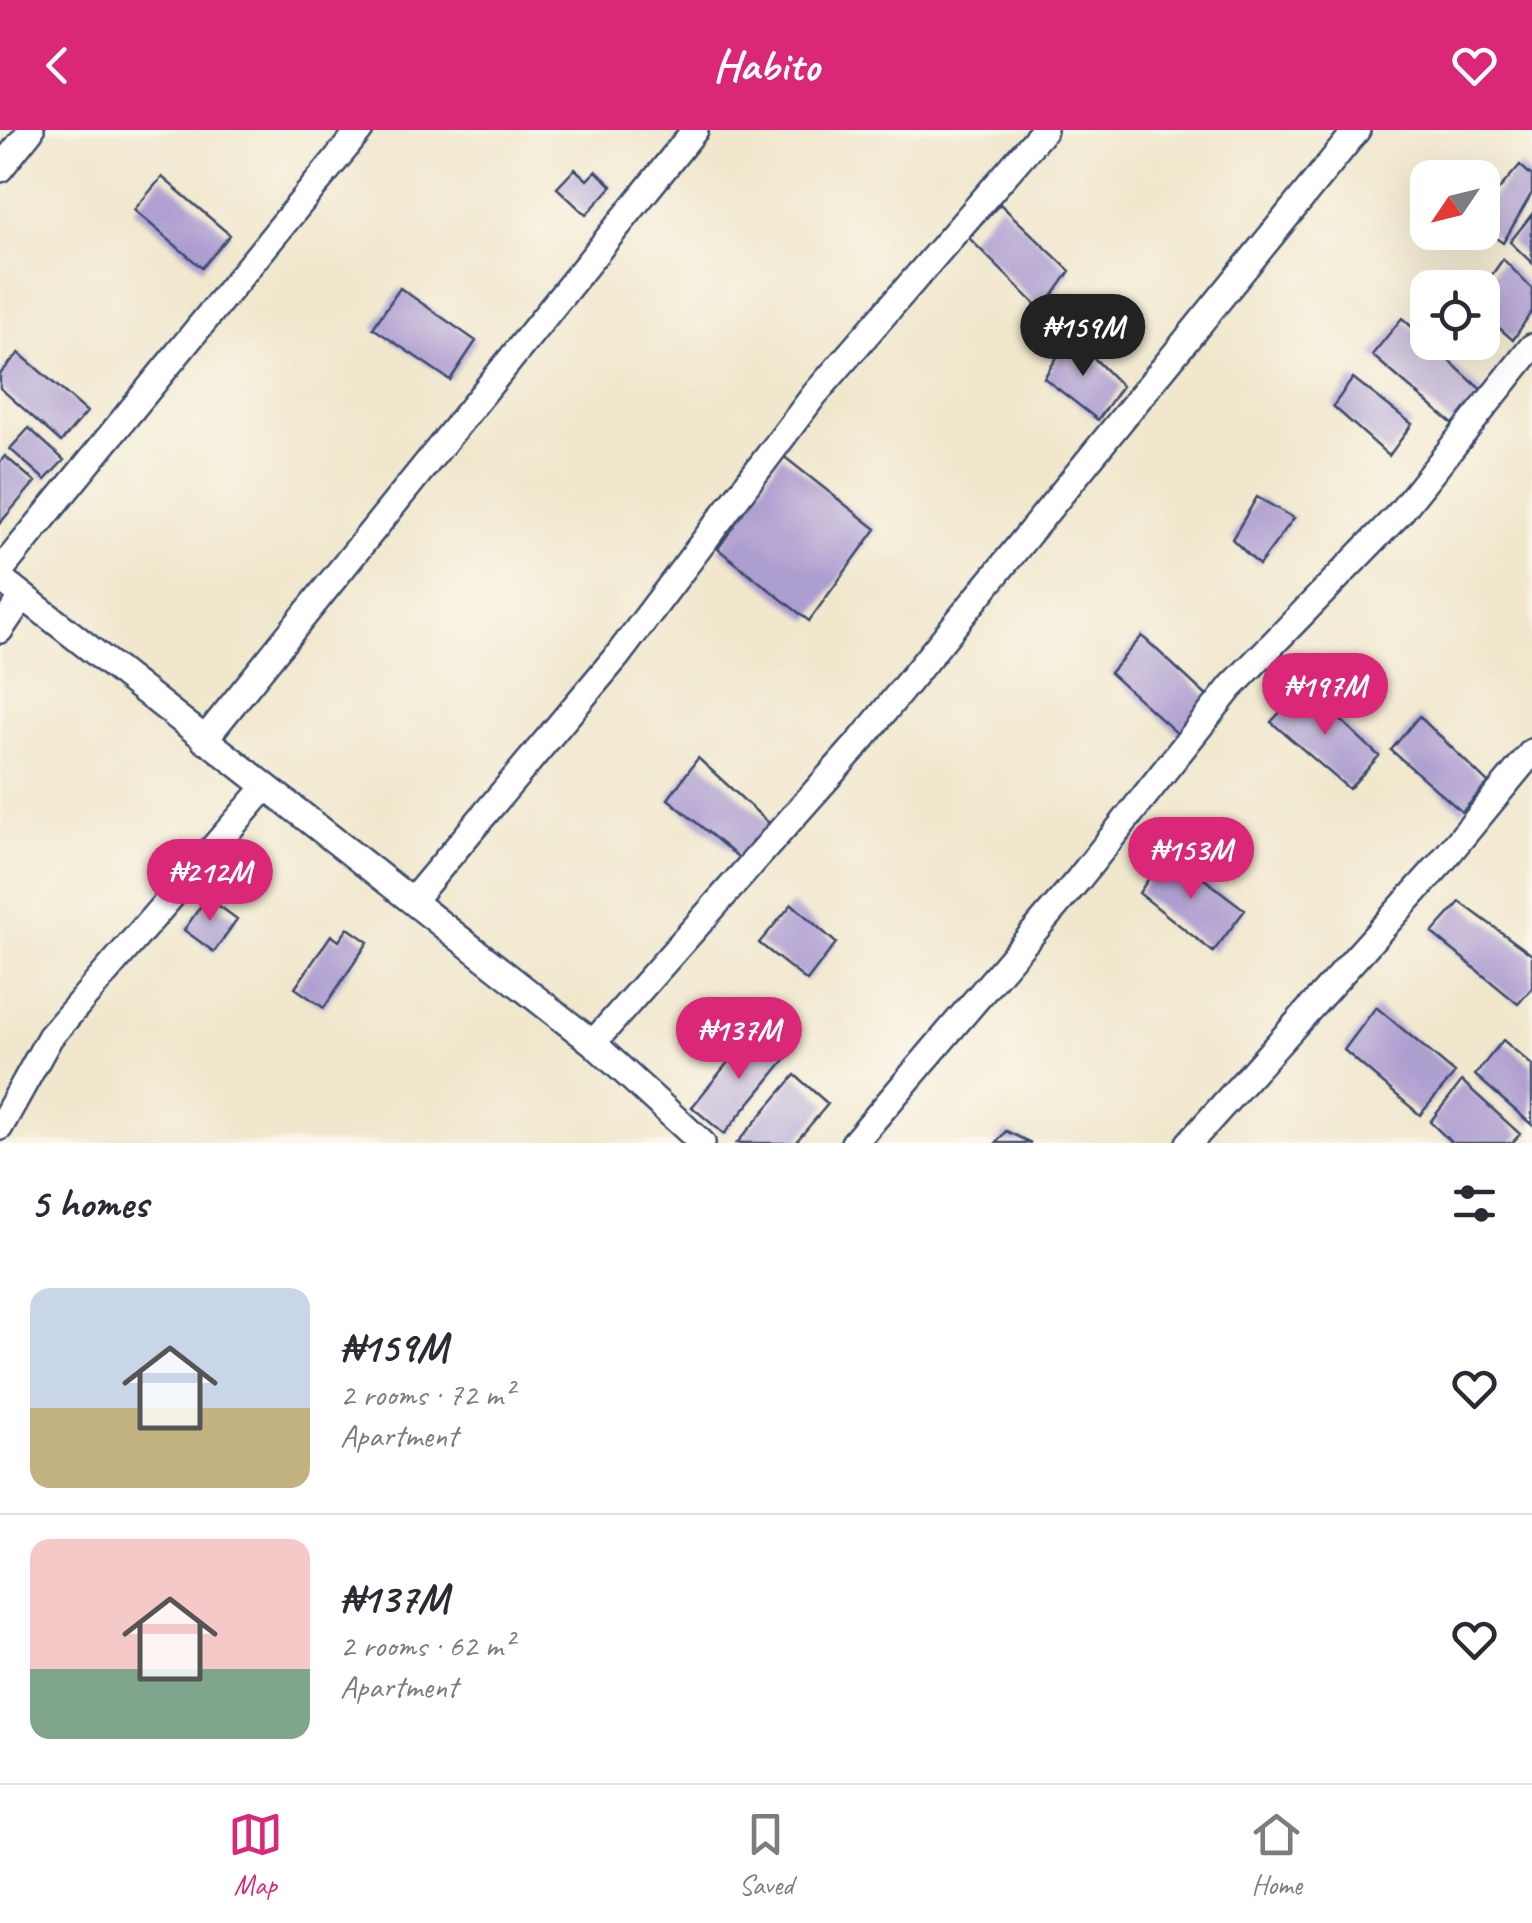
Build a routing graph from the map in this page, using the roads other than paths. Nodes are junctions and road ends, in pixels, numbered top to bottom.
1 (31, 130) edge
2 (360, 130) edge
3 (695, 130) edge
4 (1044, 130) edge
5 (1358, 130) edge
6 (0, 169) edge
7 (1532, 347) edge
8 (0, 574) edge
9 (23, 596) junction
10 (0, 630) edge
11 (204, 740) junction
12 (1532, 752) edge
13 (264, 789) junction
14 (412, 901) junction
15 (593, 1043) junction
16 (0, 1127) edge
17 (702, 1143) edge
18 (854, 1143) edge
19 (1190, 1143) edge

1 - 6 street
2 - 8 street
3 - 11 street
4 - 14 street
5 - 15 street
7 - 18 street
8 - 9 street
9 - 10 street
9 - 11 street
11 - 13 street
12 - 19 street
13 - 14 street
13 - 16 street
14 - 15 street
15 - 17 street

